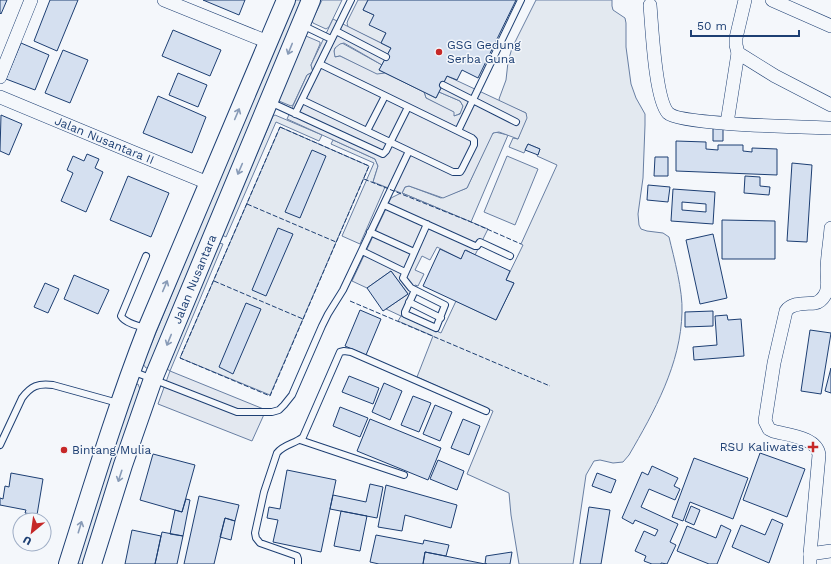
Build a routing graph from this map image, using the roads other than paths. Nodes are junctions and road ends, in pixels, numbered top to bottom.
1 (31, 0) edge
2 (164, 0) edge
3 (286, 0) edge
4 (311, 0) edge
5 (351, 0) edge
6 (521, 0) edge
7 (745, 0) edge
8 (772, 0) edge
9 (650, 5) dead end
10 (300, 24) junction
11 (831, 26) edge
12 (336, 31) junction
13 (331, 39) junction
14 (268, 42) junction
15 (738, 52) junction
16 (386, 57) dead end
17 (320, 64) junction
18 (0, 77) edge
19 (443, 85) dead end
20 (0, 96) edge
21 (385, 96) junction
22 (302, 100) junction
23 (473, 100) junction
24 (268, 102) junction
25 (831, 105) edge
26 (408, 107) junction
27 (295, 114) junction
28 (516, 122) dead end
29 (727, 123) junction
30 (831, 128) edge
31 (368, 131) junction
32 (458, 131) junction
33 (391, 142) junction
34 (409, 151) junction
35 (208, 183) junction
36 (384, 204) junction
37 (427, 224) junction
38 (831, 228) edge
39 (370, 232) junction
40 (362, 251) junction
41 (414, 252) junction
42 (146, 256) dead end
43 (510, 256) dead end
44 (405, 272) junction
45 (415, 290) junction
46 (409, 302) junction
47 (441, 318) junction
48 (147, 329) junction
49 (131, 371) junction
50 (153, 379) junction
51 (120, 403) junction
52 (486, 411) dead end
53 (300, 440) junction
54 (0, 445) edge
55 (404, 475) dead end
56 (831, 551) edge
57 (810, 559) edge
58 (68, 564) edge
59 (92, 564) edge
60 (298, 564) edge

1 - 18 street
2 - 14 street
3 - 14 street, Jalan Nusantara
4 - 10 street, Jalan Nusantara
5 - 12 lane
6 - 23 lane
7 - 15 street
8 - 11 street
9 - 29 street
10 - 13 lane
10 -> 24 street, Jalan Nusantara
12 - 13 lane
12 - 16 lane
13 - 17 lane
35 -> 14 street, Jalan Nusantara
15 - 25 street
15 - 29 street
17 - 21 lane
17 - 22 lane
19 - 23 lane
20 - 35 street, Jalan Nusantara II
21 - 26 lane
21 - 31 lane
22 - 27 lane
22 - 31 lane
23 - 28 lane
23 - 32 lane
24 - 27 lane
24 -> 50 street, Jalan Nusantara
26 - 32 lane
26 - 33 lane
27 - 33 lane
29 - 30 street
31 - 33 lane
32 - 34 lane
33 - 34 lane
34 - 36 lane
48 -> 35 street, Jalan Nusantara
36 - 37 lane
36 - 39 lane
37 - 41 lane
37 - 43 lane
38 - 57 street
39 - 40 lane
39 - 41 lane
40 - 44 lane
40 - 50 lane
41 - 44 lane
42 - 48 lane
44 - 45 lane
45 - 46 lane
45 - 47 lane
46 - 47 lane
46 - 47 lane
48 - 49 street, Jalan Nusantara
49 - 50 lane
49 - 51 street, Jalan Nusantara
50 -> 59 street, Jalan Nusantara
51 - 54 lane
58 -> 51 street, Jalan Nusantara
52 - 53 lane
53 - 55 lane
53 - 60 lane
56 - 57 street

